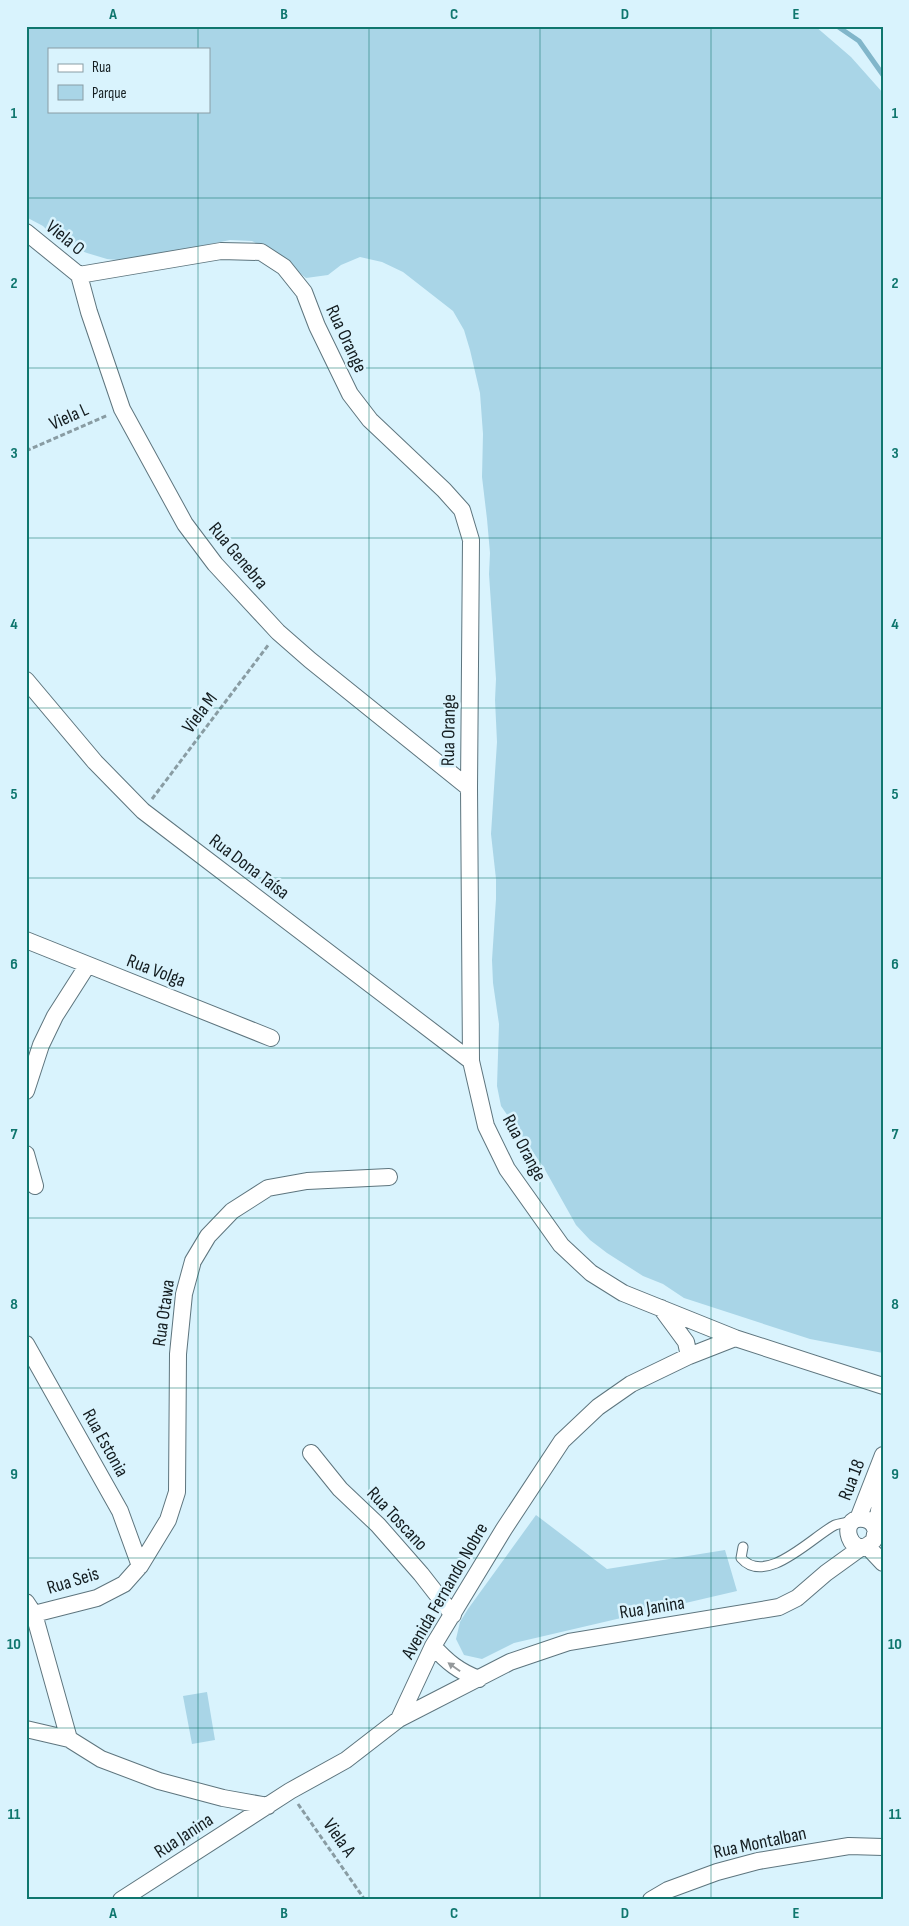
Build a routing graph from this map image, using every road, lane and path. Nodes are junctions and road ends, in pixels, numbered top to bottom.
1 (26, 232) edge
2 (79, 274) junction
3 (122, 409) junction
4 (26, 451) edge
5 (278, 632) junction
6 (26, 680) edge
7 (469, 788) junction
8 (144, 811) junction
9 (26, 940) edge
10 (87, 966) junction
11 (271, 1038) dead end
12 (471, 1061) junction
13 (26, 1091) edge
14 (26, 1154) edge
15 (389, 1177) dead end
16 (35, 1186) dead end
17 (660, 1306) junction
18 (735, 1338) junction
19 (26, 1344) edge
20 (689, 1356) junction
21 (883, 1386) edge
22 (311, 1452) dead end
23 (883, 1455) edge
24 (883, 1487) edge
25 (853, 1524) junction
26 (873, 1541) edge
27 (743, 1547) dead end
28 (883, 1563) edge
29 (140, 1566) junction
30 (826, 1573) junction
31 (124, 1584) joint
32 (30, 1608) edge
33 (453, 1615) junction
34 (433, 1646) junction
35 (479, 1680) junction
36 (400, 1719) junction
37 (26, 1728) edge
38 (69, 1739) junction
39 (290, 1791) junction
40 (268, 1806) junction
41 (883, 1847) edge
42 (122, 1900) edge
43 (365, 1900) edge
44 (651, 1900) edge

1 - 2 street, Viela O
2 - 3 street, Rua Genebra
2 - 7 street, Rua Orange
3 - 4 path, Viela L
3 - 5 street, Rua Genebra
5 - 7 street, Rua Genebra
5 - 8 path, Viela M
6 - 8 street, Rua Dona Taísa
7 - 12 street, Rua Orange
8 - 12 street, Rua Dona Taísa
9 - 10 street, Rua Volga
10 - 11 street, Rua Volga
10 - 13 street
12 - 17 street, Rua Orange
14 - 16 street
15 - 29 street, Rua Otawa
17 - 18 street, Rua Orange
17 - 20 street
18 - 20 street, Avenida Fernando Nobre
18 - 21 street
19 - 29 street, Rua Estonia
20 - 33 street, Avenida Fernando Nobre
22 - 33 street, Rua Toscano
23 - 25 street, Rua 18
24 - 26 street, Rua 18
25 - 26 street
25 - 26 street
25 - 27 lane
25 - 30 street, Rua Janina
26 - 28 street
26 - 30 street, Rua Janina
29 - 31 street, Rua Otawa
30 - 35 street, Rua Janina
31 - 32 street, Rua Seis
32 - 38 street
33 - 34 street, Avenida Fernando Nobre
35 -> 34 street
34 - 36 street, Avenida Fernando Nobre
35 - 36 street, Rua Janina
36 - 39 street, Avenida Fernando Nobre
37 - 38 street
38 - 40 street
39 - 40 street, Avenida Fernando Nobre
39 - 43 path, Viela A
40 - 42 street, Rua Janina
41 - 44 street, Rua Montalban

